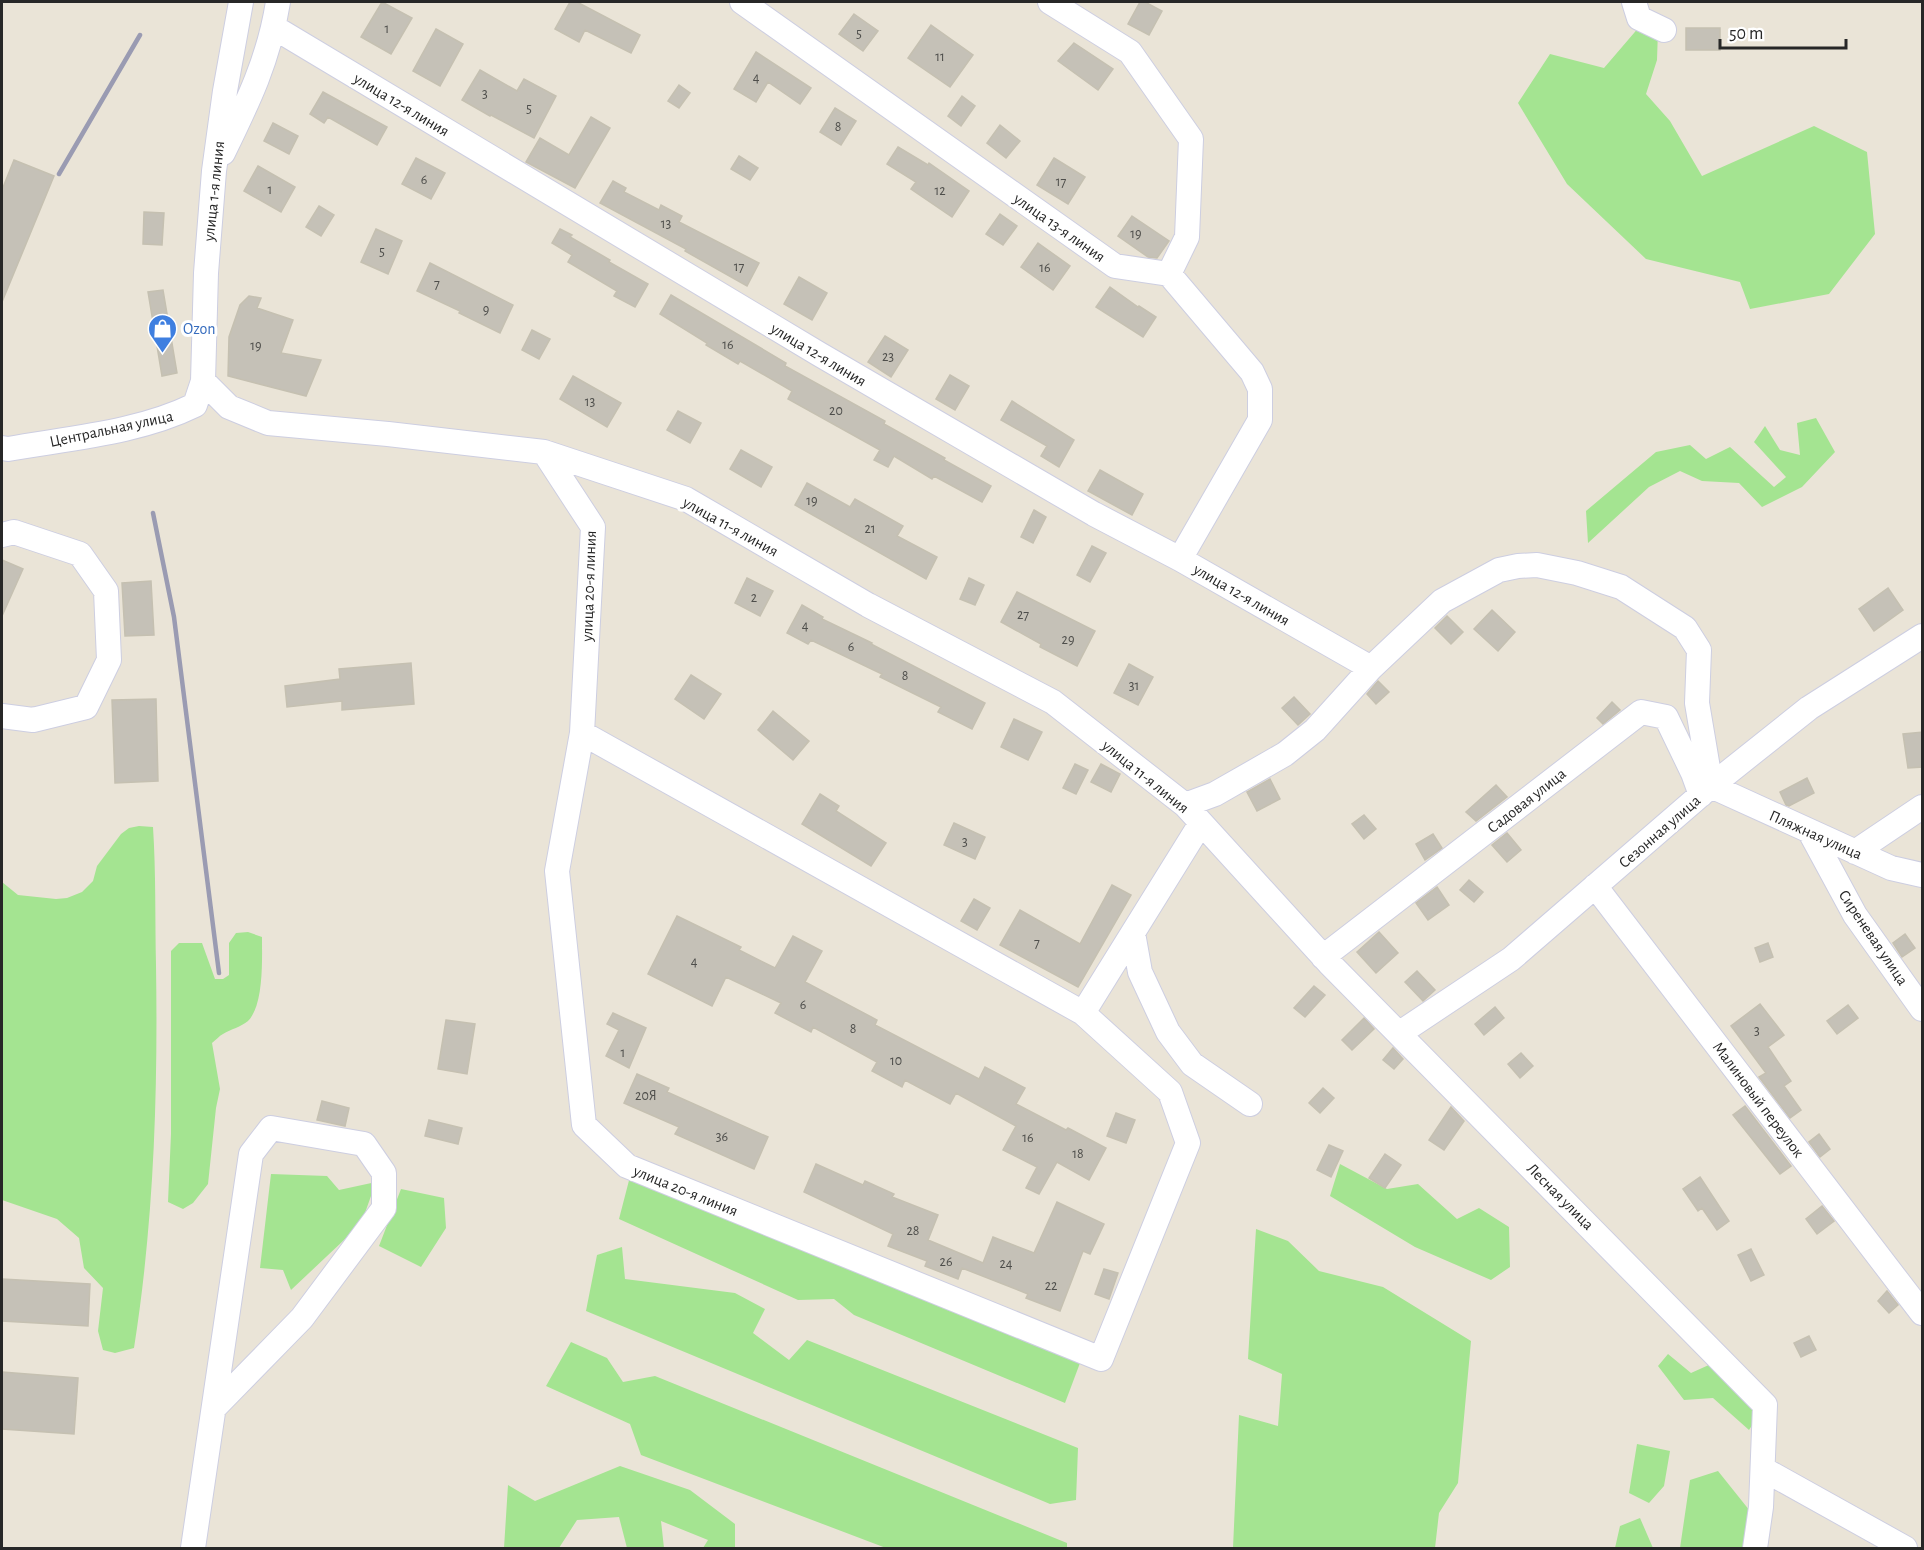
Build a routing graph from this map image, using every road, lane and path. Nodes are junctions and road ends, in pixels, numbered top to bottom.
1 (242, 2) edge
2 (278, 2) edge
3 (742, 2) edge
4 (1050, 2) edge
5 (1634, 2) edge
6 (275, 28) junction
7 (1664, 30) dead end
8 (214, 171) junction
9 (1169, 274) junction
10 (203, 381) junction
11 (2, 448) edge
12 (544, 452) junction
13 (2, 536) edge
14 (1180, 559) junction
15 (1923, 636) edge
16 (1371, 668) junction
17 (2, 716) edge
18 (582, 733) junction
19 (1706, 791) junction
20 (1923, 807) edge
21 (1193, 814) junction
22 (1810, 832) junction
23 (1855, 852) junction
24 (1923, 875) edge
25 (1595, 886) junction
26 (1133, 933) junction
27 (1323, 957) junction
28 (1923, 1009) edge
29 (1083, 1013) junction
30 (1400, 1034) junction
31 (1250, 1104) dead end
32 (1923, 1313) edge
33 (214, 1408) junction
34 (1763, 1469) junction
35 (193, 1548) edge
36 (1755, 1548) edge
37 (1905, 1548) edge

1 - 8 street, улица 1-я линия
2 - 6 street
3 - 9 street, улица 13-я линия
4 - 9 street
5 - 7 street
6 - 8 street
6 - 14 street, улица 12-я линия
8 - 10 street, улица 1-я линия
9 - 14 street
10 - 11 street, Центральная улица
10 - 12 street, улица 11-я линия
12 - 18 street, улица 20-я линия
12 - 21 street, улица 11-я линия
13 - 17 street
14 - 16 street, улица 12-я линия
15 - 19 street, Сезонная улица
16 - 19 street
16 - 21 street
18 - 29 street
18 - 29 street, улица 20-я линия
19 - 22 street, Пляжная улица
19 - 25 street, Сезонная улица
19 - 27 street, Садовая улица
20 - 23 street
21 - 26 street
21 - 27 street, Лесная улица
22 - 23 street, Пляжная улица
22 - 28 street, Сиреневая улица
23 - 24 street, Пляжная улица
25 - 30 street, Сезонная улица
25 - 32 street, Малиновый переулок
26 - 29 street
26 - 31 street
27 - 30 street, Лесная улица
30 - 34 street, Лесная улица
33 - 33 street
33 - 35 street
34 - 36 street, Лесная улица
34 - 37 street

